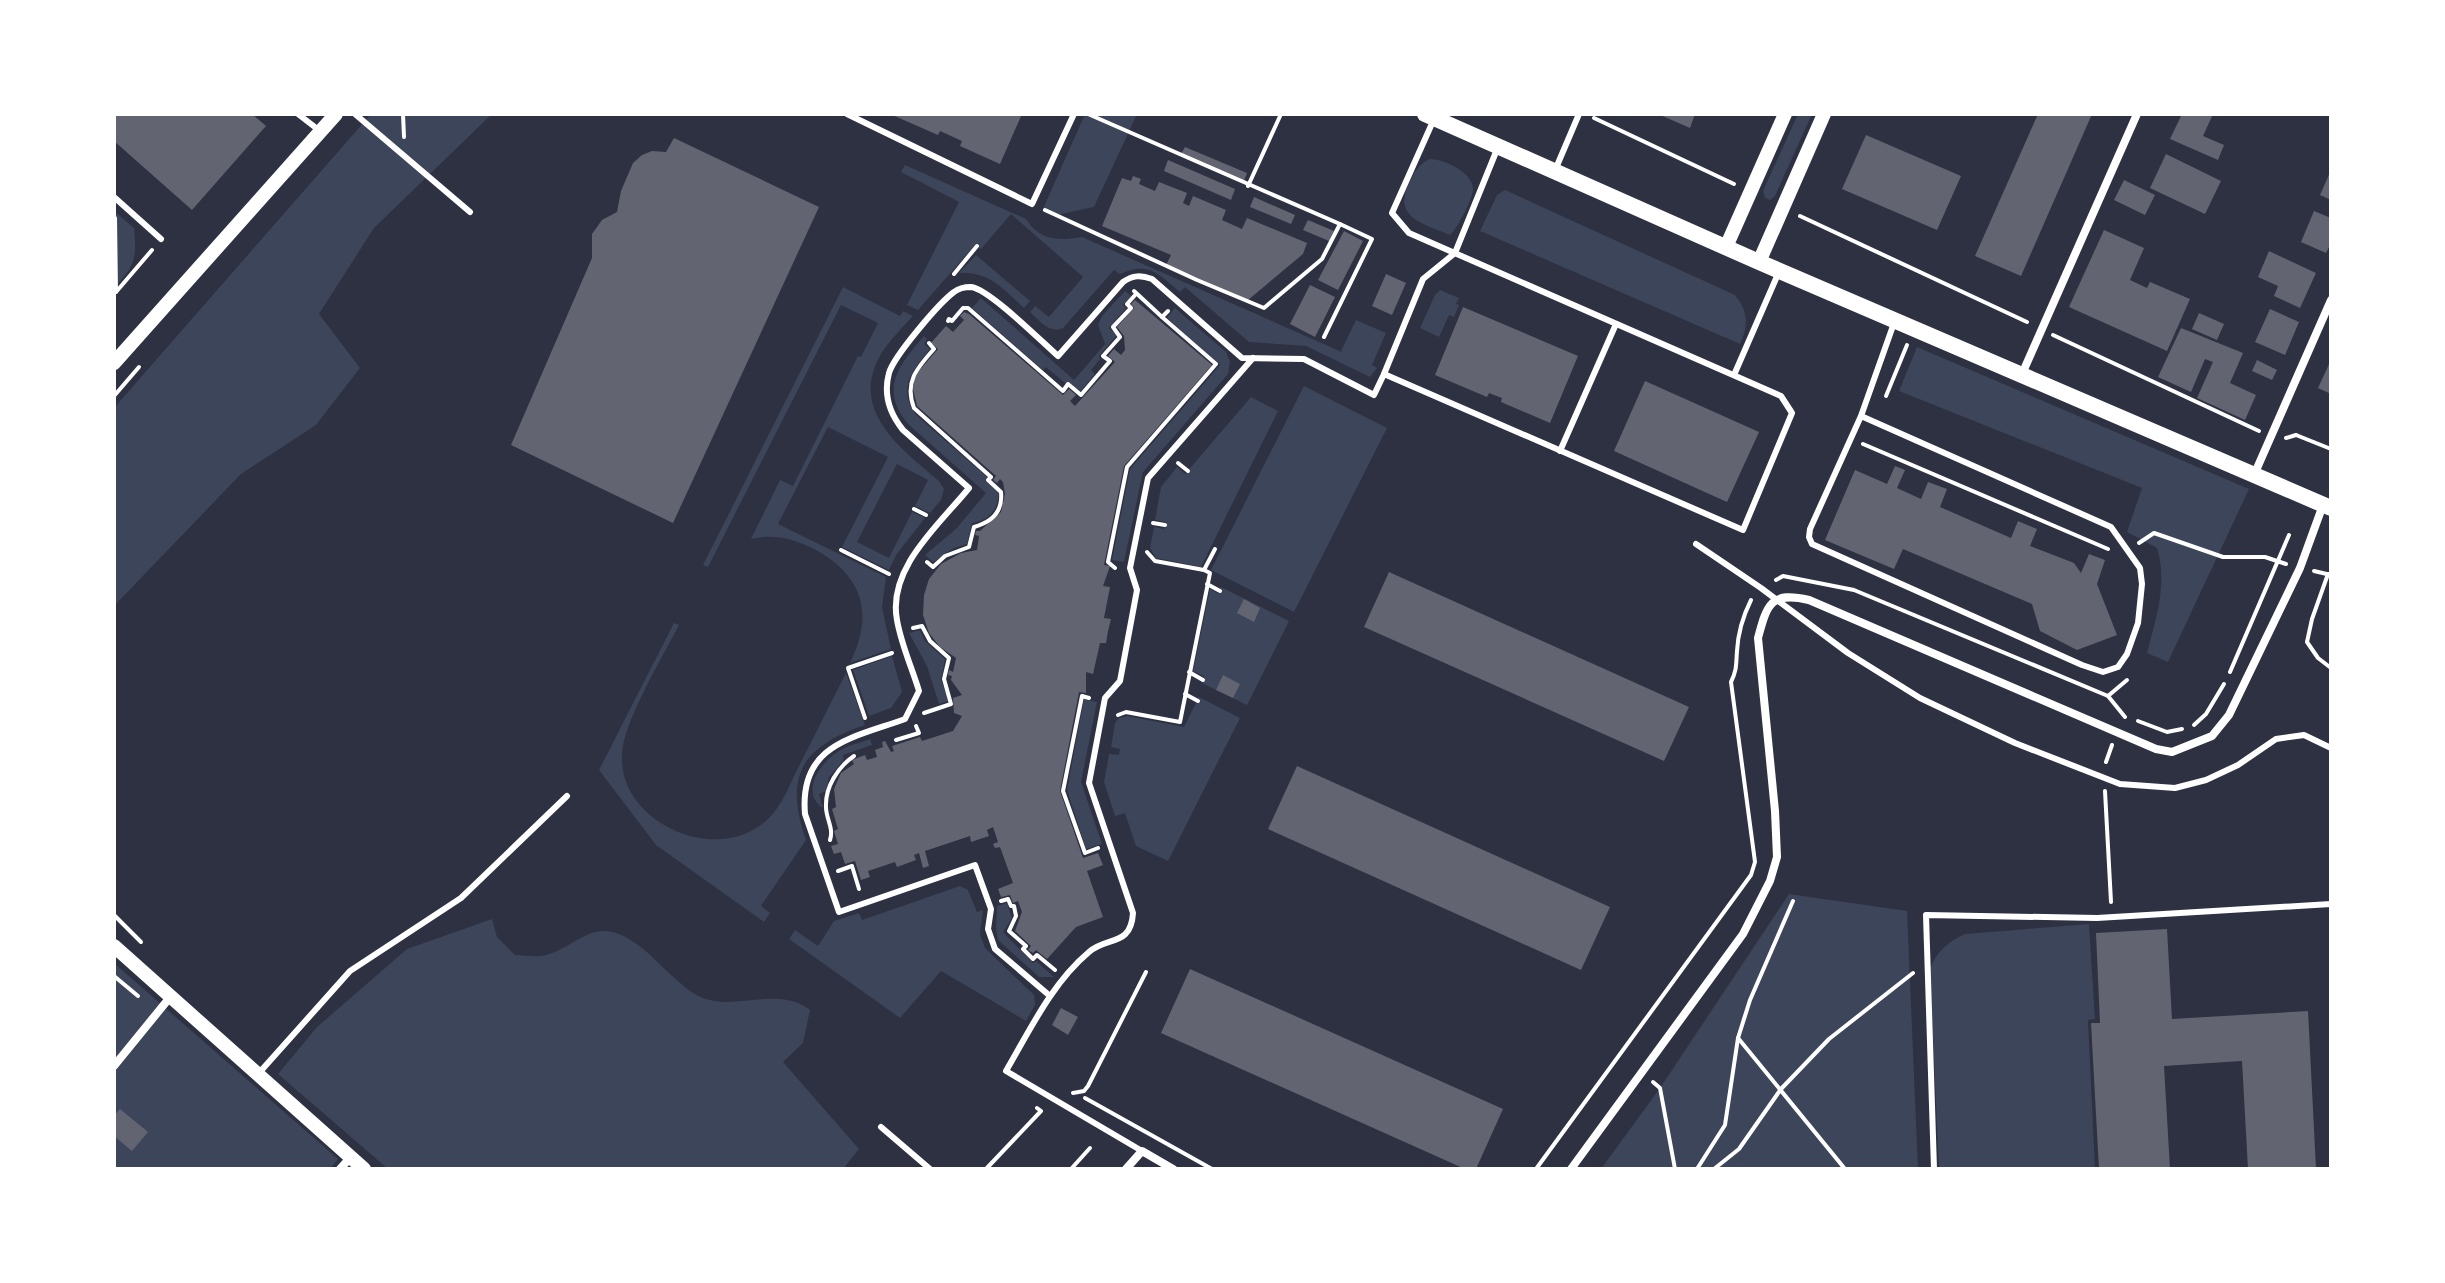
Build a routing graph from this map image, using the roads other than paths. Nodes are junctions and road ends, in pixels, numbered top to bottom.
1 (298, 114) edge
2 (336, 114) edge
3 (355, 114) edge
4 (847, 114) edge
5 (1074, 114) edge
6 (1582, 114) edge
7 (1785, 114) edge
8 (1824, 114) edge
9 (2137, 114) edge
10 (1430, 116) edge
11 (320, 131) junction
12 (1498, 147) junction
13 (1555, 172) junction
14 (114, 197) edge
15 (470, 212) dead end
16 (161, 239) road end
17 (1726, 247) junction
18 (1455, 253) junction
19 (1759, 262) junction
20 (1779, 270) junction
21 (2331, 300) edge
22 (1896, 320) junction
23 (1616, 324) junction
24 (1253, 358) junction
25 (114, 363) edge
26 (1384, 374) junction
27 (2022, 374) junction
28 (1734, 375) junction
29 (1861, 416) junction
30 (1560, 451) junction
31 (2254, 475) junction
32 (2327, 507) edge
33 (1696, 544) dead end
34 (1774, 600) junction
35 (2331, 748) edge
36 (567, 796) dead end
37 (2331, 904) edge
38 (114, 946) edge
39 (172, 995) junction
40 (1050, 996) junction
41 (114, 1066) edge
42 (258, 1073) junction
43 (881, 1127) dead end
44 (1142, 1151) junction
45 (351, 1157) junction
46 (340, 1169) edge
47 (364, 1169) edge
48 (930, 1169) edge
49 (1126, 1169) edge
50 (1173, 1169) edge
51 (1571, 1169) edge
52 (1934, 1169) edge

1 - 11 lane
2 - 11 street
3 - 15 lane
4 - 5 lane
6 - 13 lane
7 - 17 street
8 - 19 street
9 - 27 street
10 - 12 main road
10 - 18 lane
11 - 25 street
12 - 13 main road
12 - 18 lane
13 - 17 main road
14 - 16 lane
17 - 19 main road
18 - 23 lane
18 - 26 lane
19 - 20 main road
20 - 22 main road
20 - 28 lane
21 - 31 street
22 - 27 main road
22 - 29 lane
23 - 28 lane
23 - 30 lane
24 - 26 lane
24 - 40 lane
24 - 40 lane
26 - 30 lane
27 - 31 main road
28 - 30 lane
29 - 29 lane
31 - 32 main road
32 - 34 street
33 - 34 lane
34 - 35 lane
34 - 51 street
36 - 42 lane
37 - 52 lane
38 - 39 street
39 - 41 street
39 - 42 street
40 - 44 lane
42 - 45 street
43 - 48 lane
44 - 49 street
44 - 50 street
45 - 46 street
45 - 47 street

